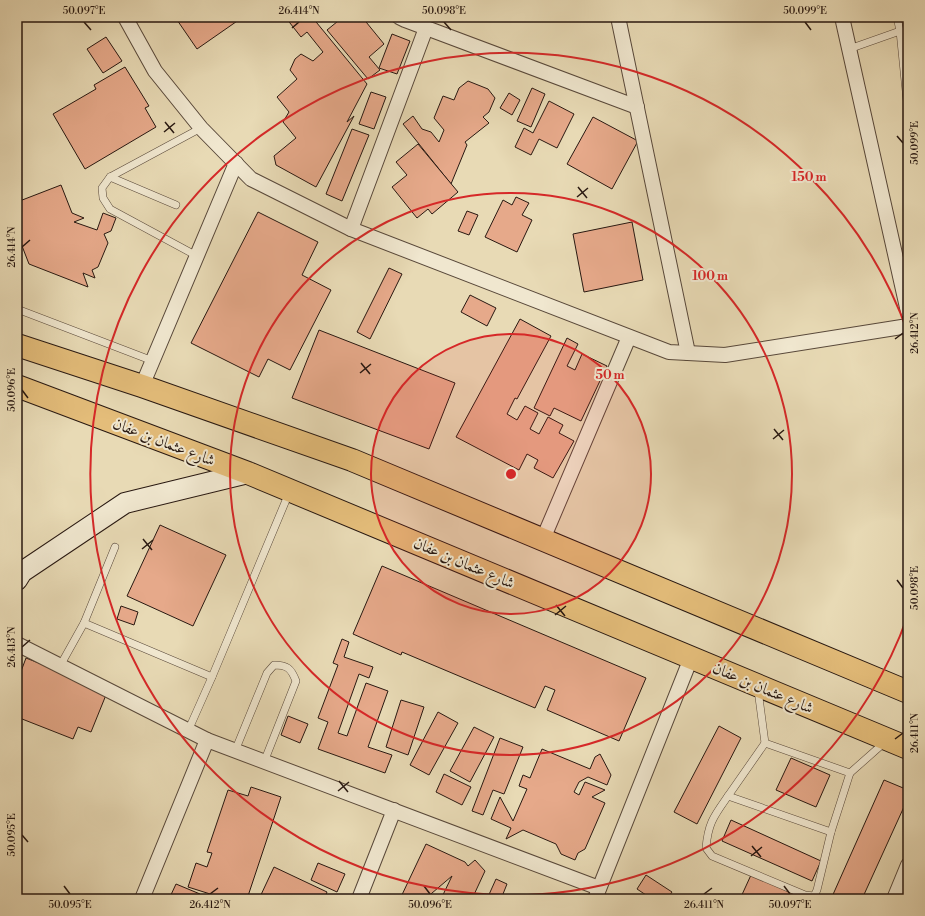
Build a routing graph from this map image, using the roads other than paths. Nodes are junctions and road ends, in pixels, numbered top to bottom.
1 (125, 17) edge
2 (400, 17) edge
3 (618, 17) edge
4 (842, 17) edge
5 (897, 17) edge
6 (426, 28) junction
7 (900, 31) junction
8 (849, 50) junction
9 (637, 107) junction
10 (908, 111) edge
11 (201, 128) junction
12 (236, 163) junction
13 (110, 177) junction
14 (176, 205) dead end
15 (351, 229) junction
16 (197, 256) junction
17 (17, 309) edge
18 (908, 312) edge
19 (908, 326) edge
20 (629, 336) junction
21 (17, 345) edge
22 (688, 353) junction
23 (153, 361) junction
24 (17, 386) edge
25 (142, 386) junction
26 (248, 473) junction
27 (290, 491) junction
28 (543, 539) junction
29 (115, 547) dead end
30 (17, 580) edge
31 (84, 623) junction
32 (17, 644) edge
33 (691, 658) junction
34 (60, 666) junction
35 (212, 677) junction
36 (758, 686) junction
37 (908, 692) edge
38 (188, 731) junction
39 (207, 740) junction
40 (888, 740) junction
41 (765, 743) junction
42 (908, 748) edge
43 (235, 750) junction
44 (264, 762) junction
45 (850, 772) junction
46 (728, 796) junction
47 (394, 810) junction
48 (831, 832) junction
49 (908, 865) edge
50 (597, 894) edge
51 (142, 899) edge
52 (359, 899) edge
53 (894, 899) edge

1 - 11 street
2 - 6 street
3 - 9 street
4 - 8 street
5 - 7 lane
6 - 9 street
6 - 15 street
7 - 8 lane
7 - 10 lane
8 - 18 street
9 - 22 street
11 - 12 street
11 - 13 lane
12 - 15 street
12 - 16 street
13 - 14 lane
13 - 16 lane
15 - 20 street
16 - 23 street
17 - 23 lane
19 - 22 street
20 - 22 street
20 - 28 street
21 - 25 main road
23 - 25 street
24 - 26 main road, شارع عثمان بن عفان
25 - 28 main road
26 - 27 main road, شارع عثمان بن عفان
26 - 30 street
27 - 33 main road, شارع عثمان بن عفان
27 - 35 lane
28 - 37 main road
29 - 31 lane
31 - 34 lane
31 - 35 lane
32 - 34 street
33 - 36 main road, شارع عثمان بن عفان
33 - 50 street
34 - 38 street
35 - 38 lane
36 - 40 main road, شارع عثمان بن عفان
36 - 41 lane
38 - 39 street
39 - 43 street
39 - 51 street
40 - 42 main road, شارع عثمان بن عفان
40 - 45 lane
41 - 45 lane
41 - 46 lane
43 - 44 street
43 - 44 lane
44 - 47 street
45 - 48 lane
46 - 48 lane
46 - 48 lane
47 - 50 street
47 - 52 street
49 - 53 street

